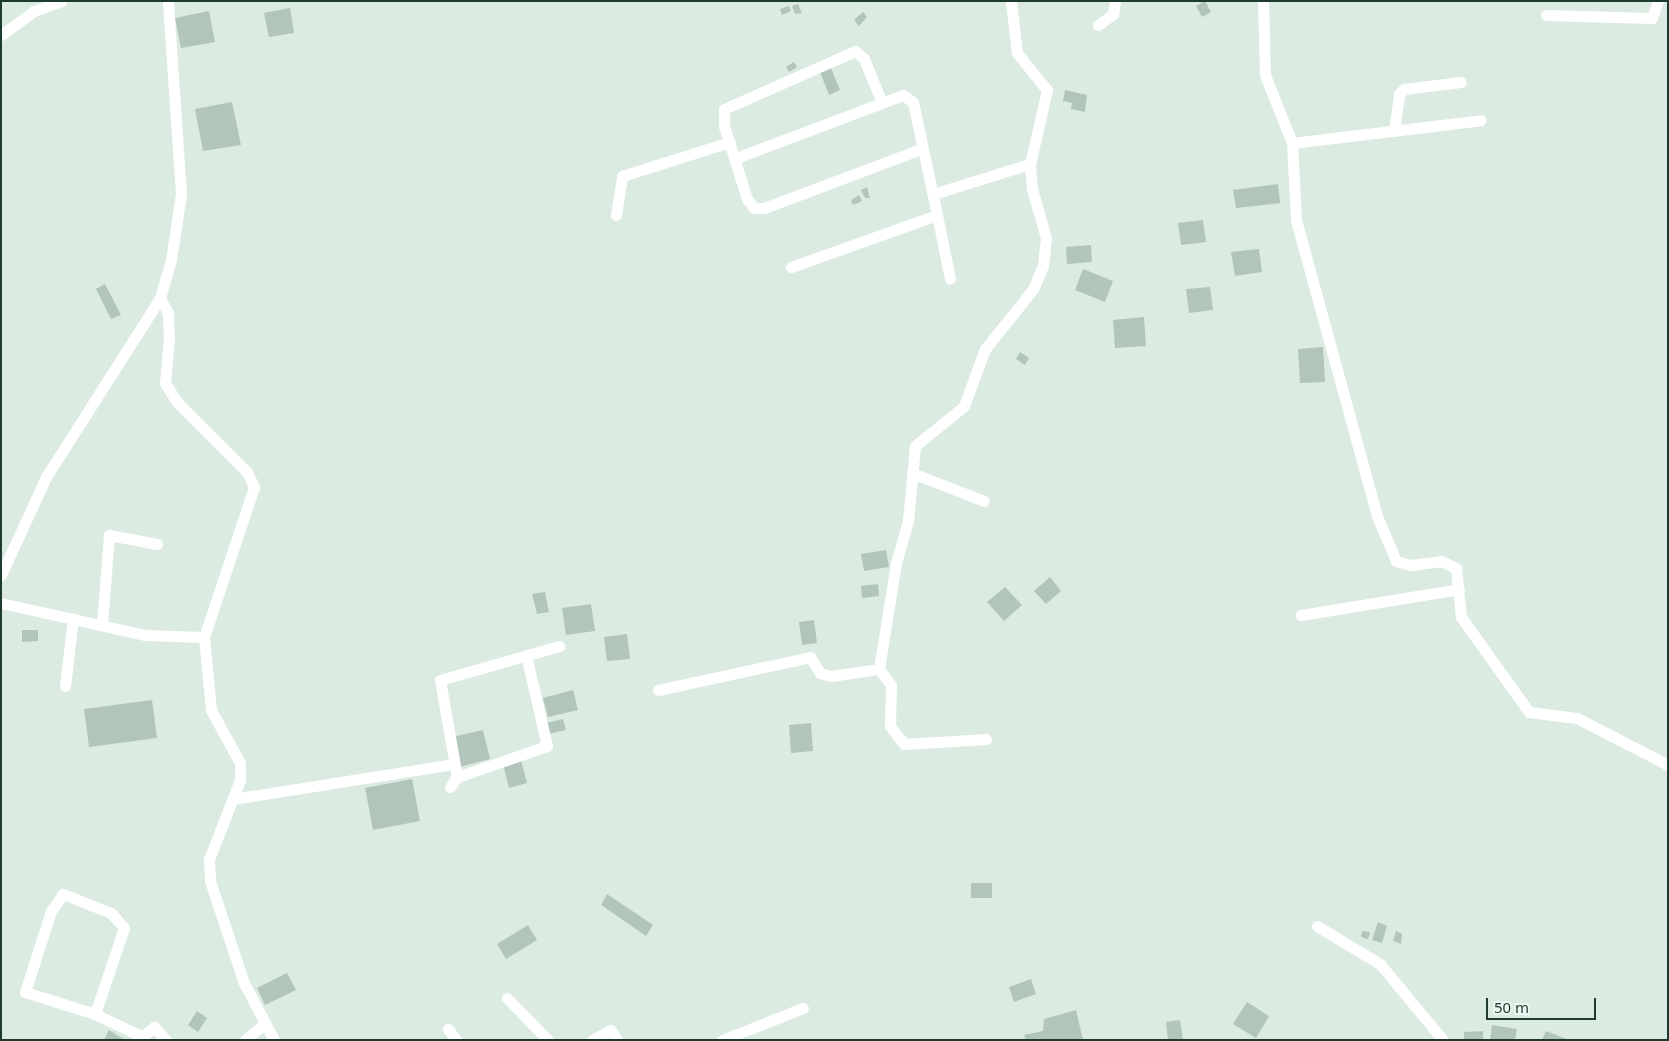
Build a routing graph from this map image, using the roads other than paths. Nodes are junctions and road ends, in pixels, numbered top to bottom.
1 (61, 1) edge
2 (168, 1) edge
3 (1011, 1) edge
4 (1115, 1) edge
5 (1263, 1) edge
6 (1658, 1) edge
7 (1546, 15) dead end
8 (1098, 25) dead end
9 (1, 35) edge
10 (1461, 82) dead end
11 (882, 103) junction
12 (1481, 120) dead end
13 (1394, 131) junction
14 (730, 142) junction
15 (1292, 142) junction
16 (921, 149) junction
17 (736, 158) junction
18 (1030, 164) junction
19 (933, 194) junction
20 (937, 214) junction
21 (616, 216) dead end
22 (791, 266) dead end
23 (950, 279) dead end
24 (160, 298) junction
25 (912, 473) junction
26 (984, 501) dead end
27 (157, 544) dead end
28 (1, 575) edge
29 (1459, 589) junction
30 (1, 603) edge
31 (1301, 615) dead end
32 (73, 618) junction
33 (102, 624) junction
34 (204, 637) junction
35 (559, 646) dead end
36 (526, 654) junction
37 (879, 669) junction
38 (66, 686) dead end
39 (658, 690) dead end
40 (986, 739) dead end
41 (453, 764) junction
42 (1668, 765) edge
43 (457, 777) junction
44 (450, 787) dead end
45 (232, 799) junction
46 (1317, 926) dead end
47 (507, 998) dead end
48 (803, 1008) dead end
49 (95, 1014) junction
50 (263, 1025) junction
51 (448, 1030) dead end
52 (139, 1038) edge
53 (166, 1040) edge
54 (245, 1040) edge
55 (274, 1040) edge
56 (456, 1040) edge
57 (548, 1040) edge
58 (592, 1040) edge
59 (617, 1040) edge
60 (722, 1040) edge
61 (1443, 1040) edge

1 - 9 street
2 - 24 street
3 - 18 street
4 - 8 street
5 - 15 street
6 - 7 street
10 - 13 street
11 - 14 street
11 - 16 street
11 - 17 street
12 - 13 street
13 - 15 street
14 - 17 street
14 - 21 street
15 - 29 street
16 - 17 street
16 - 19 street
18 - 19 street
18 - 25 street
19 - 20 street
20 - 22 street
20 - 23 street
24 - 28 street
24 - 34 street
25 - 26 street
25 - 37 street
27 - 33 street
29 - 31 street
29 - 42 street
30 - 32 street
32 - 33 street
32 - 38 street
33 - 34 street
34 - 45 street
35 - 36 street
36 - 41 street
36 - 43 street
37 - 39 street
37 - 40 street
41 - 43 street
41 - 45 street
43 - 44 street
45 - 50 street
46 - 61 street
47 - 57 street
48 - 60 street
49 - 49 street
49 - 52 street
50 - 54 street
50 - 55 street
51 - 56 street
52 - 53 street
58 - 59 street

